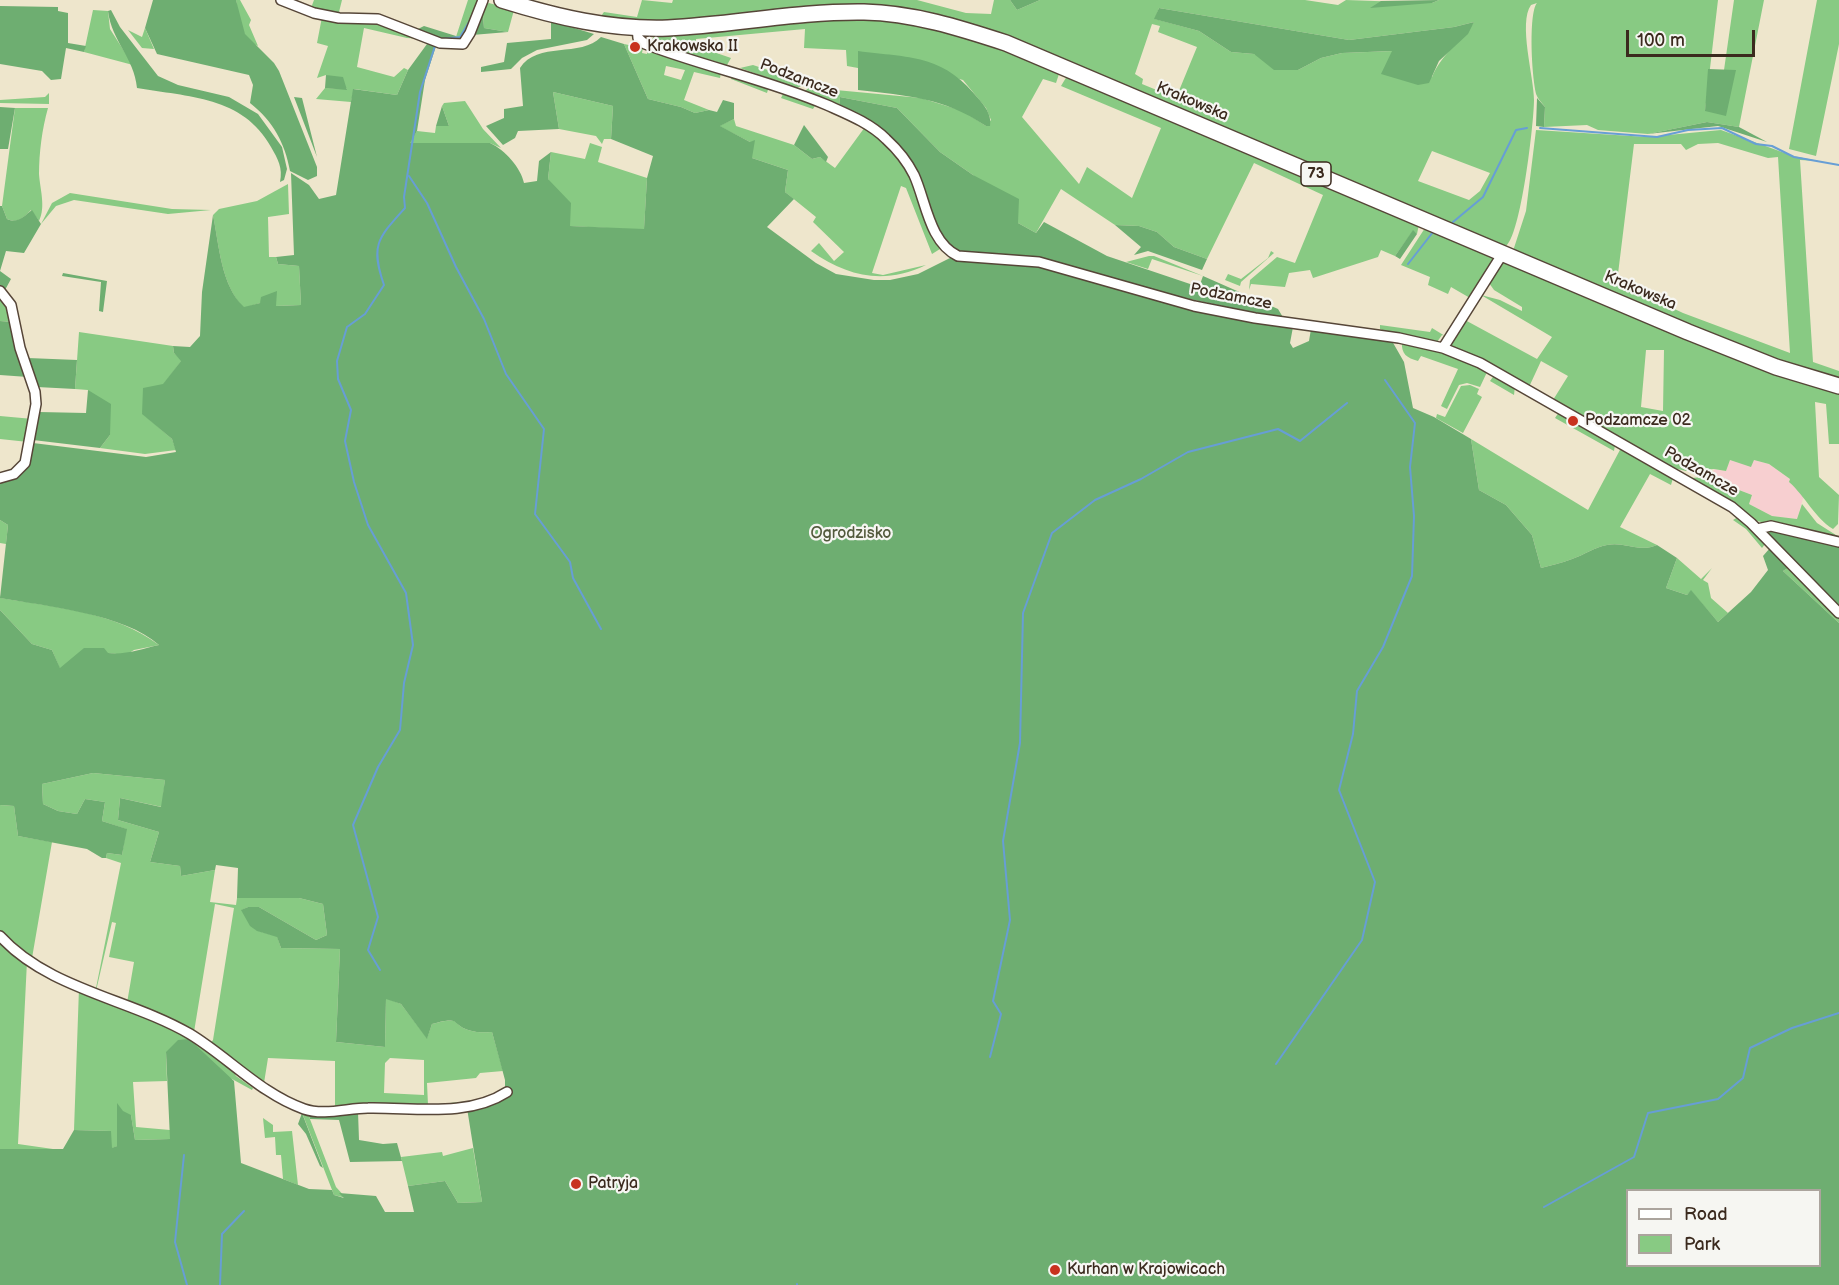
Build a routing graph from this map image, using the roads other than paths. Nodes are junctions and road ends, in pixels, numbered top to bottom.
1 (281, 0) edge
2 (483, 0) edge
3 (502, 0) edge
4 (637, 27) junction
5 (1503, 253) junction
6 (0, 291) edge
7 (1443, 348) junction
8 (1839, 386) edge
9 (0, 478) edge
10 (1757, 529) junction
11 (1839, 542) edge
12 (1839, 613) edge
13 (0, 936) edge
14 (507, 1092) dead end

1 - 2 street
3 - 4 main road, Krakowska / 73
4 - 5 main road, Krakowska / 73
4 - 7 street, Podzamcze
5 - 7 street
5 - 8 main road, Krakowska / 73
6 - 9 street
7 - 10 street, Podzamcze
10 - 11 street
10 - 12 street, Podzamcze
13 - 14 street

